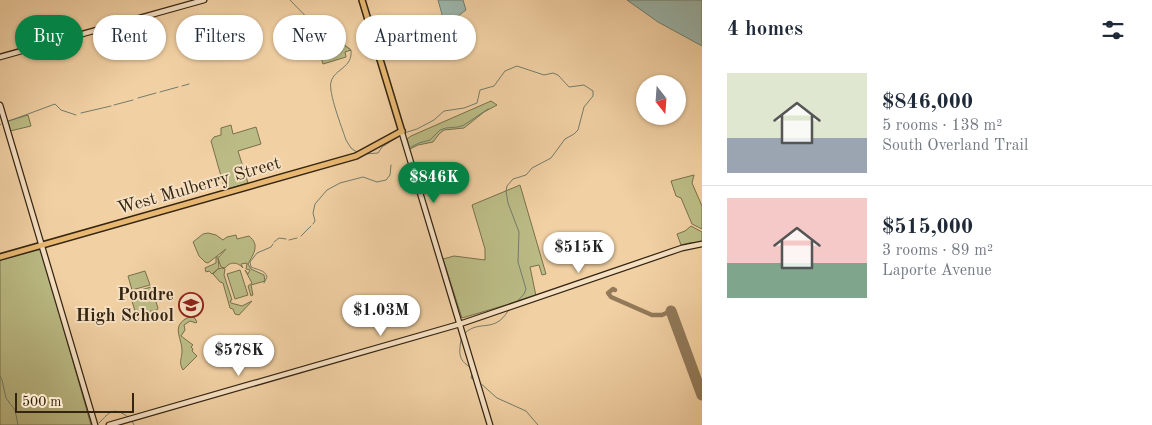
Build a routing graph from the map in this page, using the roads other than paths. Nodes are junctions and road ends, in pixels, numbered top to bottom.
1 (204, 0) edge
2 (362, 0) edge
3 (0, 58) edge
4 (0, 105) edge
5 (402, 133) junction
6 (702, 244) edge
7 (42, 245) junction
8 (0, 257) edge
9 (460, 324) junction
10 (95, 425) edge
11 (109, 425) edge
12 (490, 425) edge

1 - 3 main road
2 - 5 main road
4 - 7 main road
5 - 7 main road, West Mulberry Street
5 - 9 main road
6 - 9 main road
7 - 8 main road, West Mulberry Street
7 - 10 main road
9 - 11 main road
9 - 12 main road

